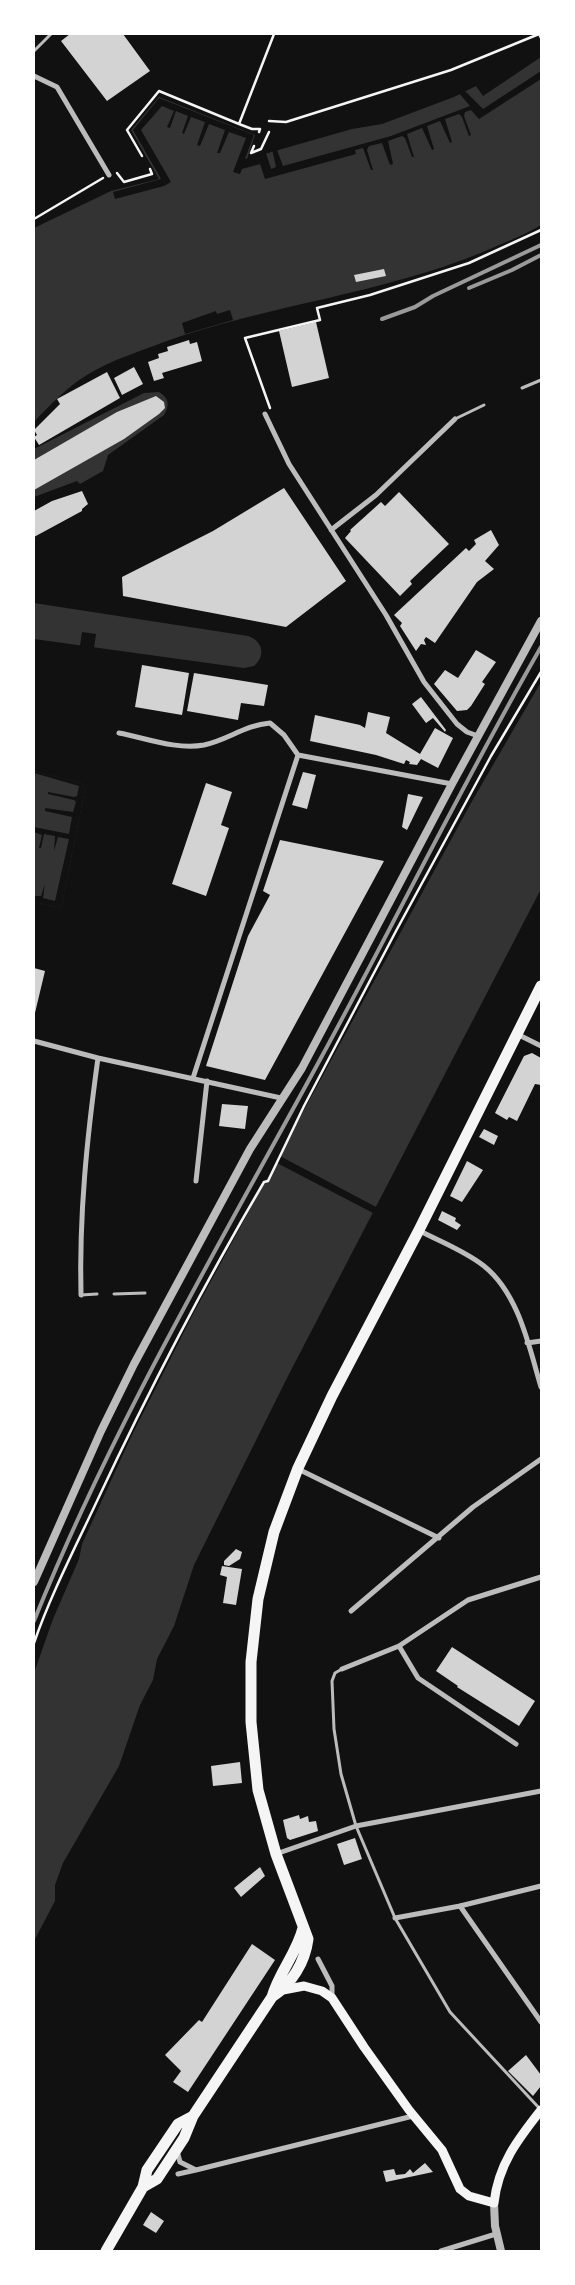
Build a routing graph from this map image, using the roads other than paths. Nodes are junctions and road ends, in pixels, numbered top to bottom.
1 (51, 34) edge
2 (34, 51) edge
3 (34, 76) edge
4 (109, 175) road end
5 (541, 380) edge
6 (522, 388) dead end
7 (484, 404) dead end
8 (268, 413) road end
9 (455, 420) joint
10 (331, 530) junction
11 (541, 621) edge
12 (119, 733) dead end
13 (478, 736) junction
14 (298, 755) junction
15 (452, 784) junction
16 (541, 986) edge
17 (517, 1034) junction
18 (34, 1041) edge
19 (541, 1046) edge
20 (98, 1058) junction
21 (193, 1078) junction
22 (207, 1081) junction
23 (281, 1098) junction
24 (196, 1181) dead end
25 (419, 1230) junction
26 (145, 1293) dead end
27 (80, 1294) joint
28 (97, 1294) dead end
29 (114, 1294) dead end
30 (541, 1340) edge
31 (527, 1343) junction
32 (541, 1388) edge
33 (541, 1459) edge
34 (298, 1468) junction
35 (439, 1538) junction
36 (541, 1578) edge
37 (34, 1582) edge
38 (352, 1611) dead end
39 (399, 1646) junction
40 (342, 1669) joint
41 (516, 1744) dead end
42 (541, 1791) edge
43 (356, 1826) junction
44 (276, 1854) junction
45 (541, 1886) edge
46 (460, 1906) junction
47 (395, 1918) junction
48 (303, 1928) junction
49 (318, 1959) dead end
50 (283, 1990) junction
51 (272, 1997) junction
52 (332, 1998) junction
53 (541, 2022) edge
54 (541, 2110) edge
55 (193, 2116) junction
56 (414, 2116) junction
57 (176, 2151) junction
58 (196, 2170) junction
59 (178, 2174) dead end
60 (144, 2187) junction
61 (494, 2203) junction
62 (496, 2234) junction
63 (106, 2251) edge
64 (441, 2251) edge
65 (501, 2251) edge

1 - 2 lane
3 - 4 street
5 - 6 lane
7 - 9 lane
8 - 10 street
9 - 10 street
10 - 13 street
11 - 13 street
12 - 14 street
13 - 15 street
14 - 15 street
14 - 21 street
15 - 23 street
16 - 17 highway
17 - 19 street
17 - 25 highway
18 - 20 street
20 - 21 street
20 - 27 street
21 - 22 street
22 - 23 street
22 - 24 street
23 - 37 street
25 - 31 street
25 - 34 highway
26 - 29 lane
27 - 28 lane
30 - 31 street
31 - 32 street
33 - 35 street
34 - 35 street
34 - 44 highway
35 - 38 street
36 - 39 street
39 - 40 street
39 - 41 street
40 - 43 lane
42 - 43 street
43 - 44 street
43 - 47 lane
44 - 48 highway
45 - 46 street
46 - 47 street
46 - 53 street
47 - 54 lane
48 - 50 highway
48 - 51 highway
49 - 52 street
50 - 51 highway
50 - 52 main road
51 - 55 highway
52 - 56 main road
54 - 61 main road
55 - 57 highway
55 - 60 highway
56 - 58 street
56 - 61 main road
57 - 58 street
57 - 60 highway
58 - 59 street
60 - 63 highway
61 - 62 street
62 - 64 street
62 - 65 street

